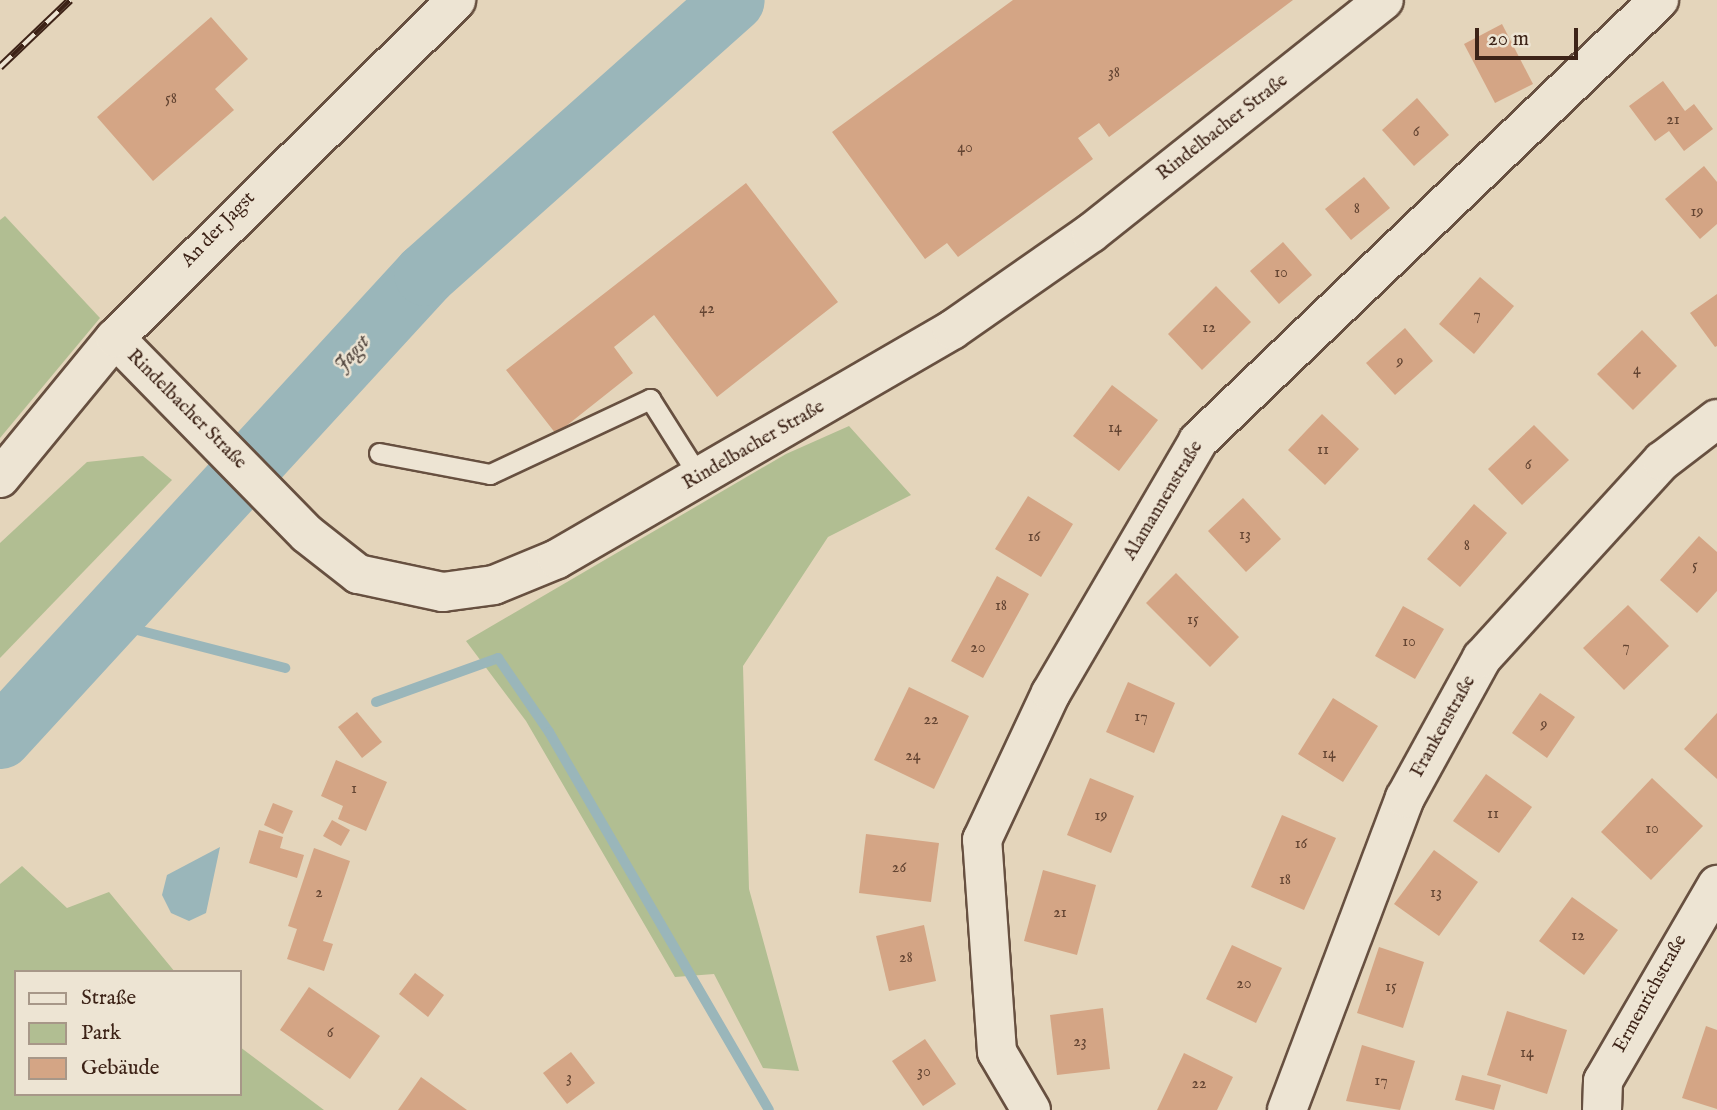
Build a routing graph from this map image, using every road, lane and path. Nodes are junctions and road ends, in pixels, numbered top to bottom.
1 (456, 0) edge
2 (1384, 0) edge
3 (1660, 0) edge
4 (115, 338) junction
5 (1717, 419) edge
6 (379, 453) dead end
7 (0, 478) edge
8 (700, 478) junction
9 (1717, 885) edge
10 (1031, 1110) edge
11 (1287, 1110) edge
12 (1602, 1110) edge

1 - 4 street, An der Jagst
2 - 8 street, Rindelbacher Straße
3 - 10 street, Alamannenstraße
4 - 7 street, An der Jagst
4 - 8 street, Rindelbacher Straße
5 - 11 street, Frankenstraße
6 - 8 lane
9 - 12 street, Ermenrichstraße

